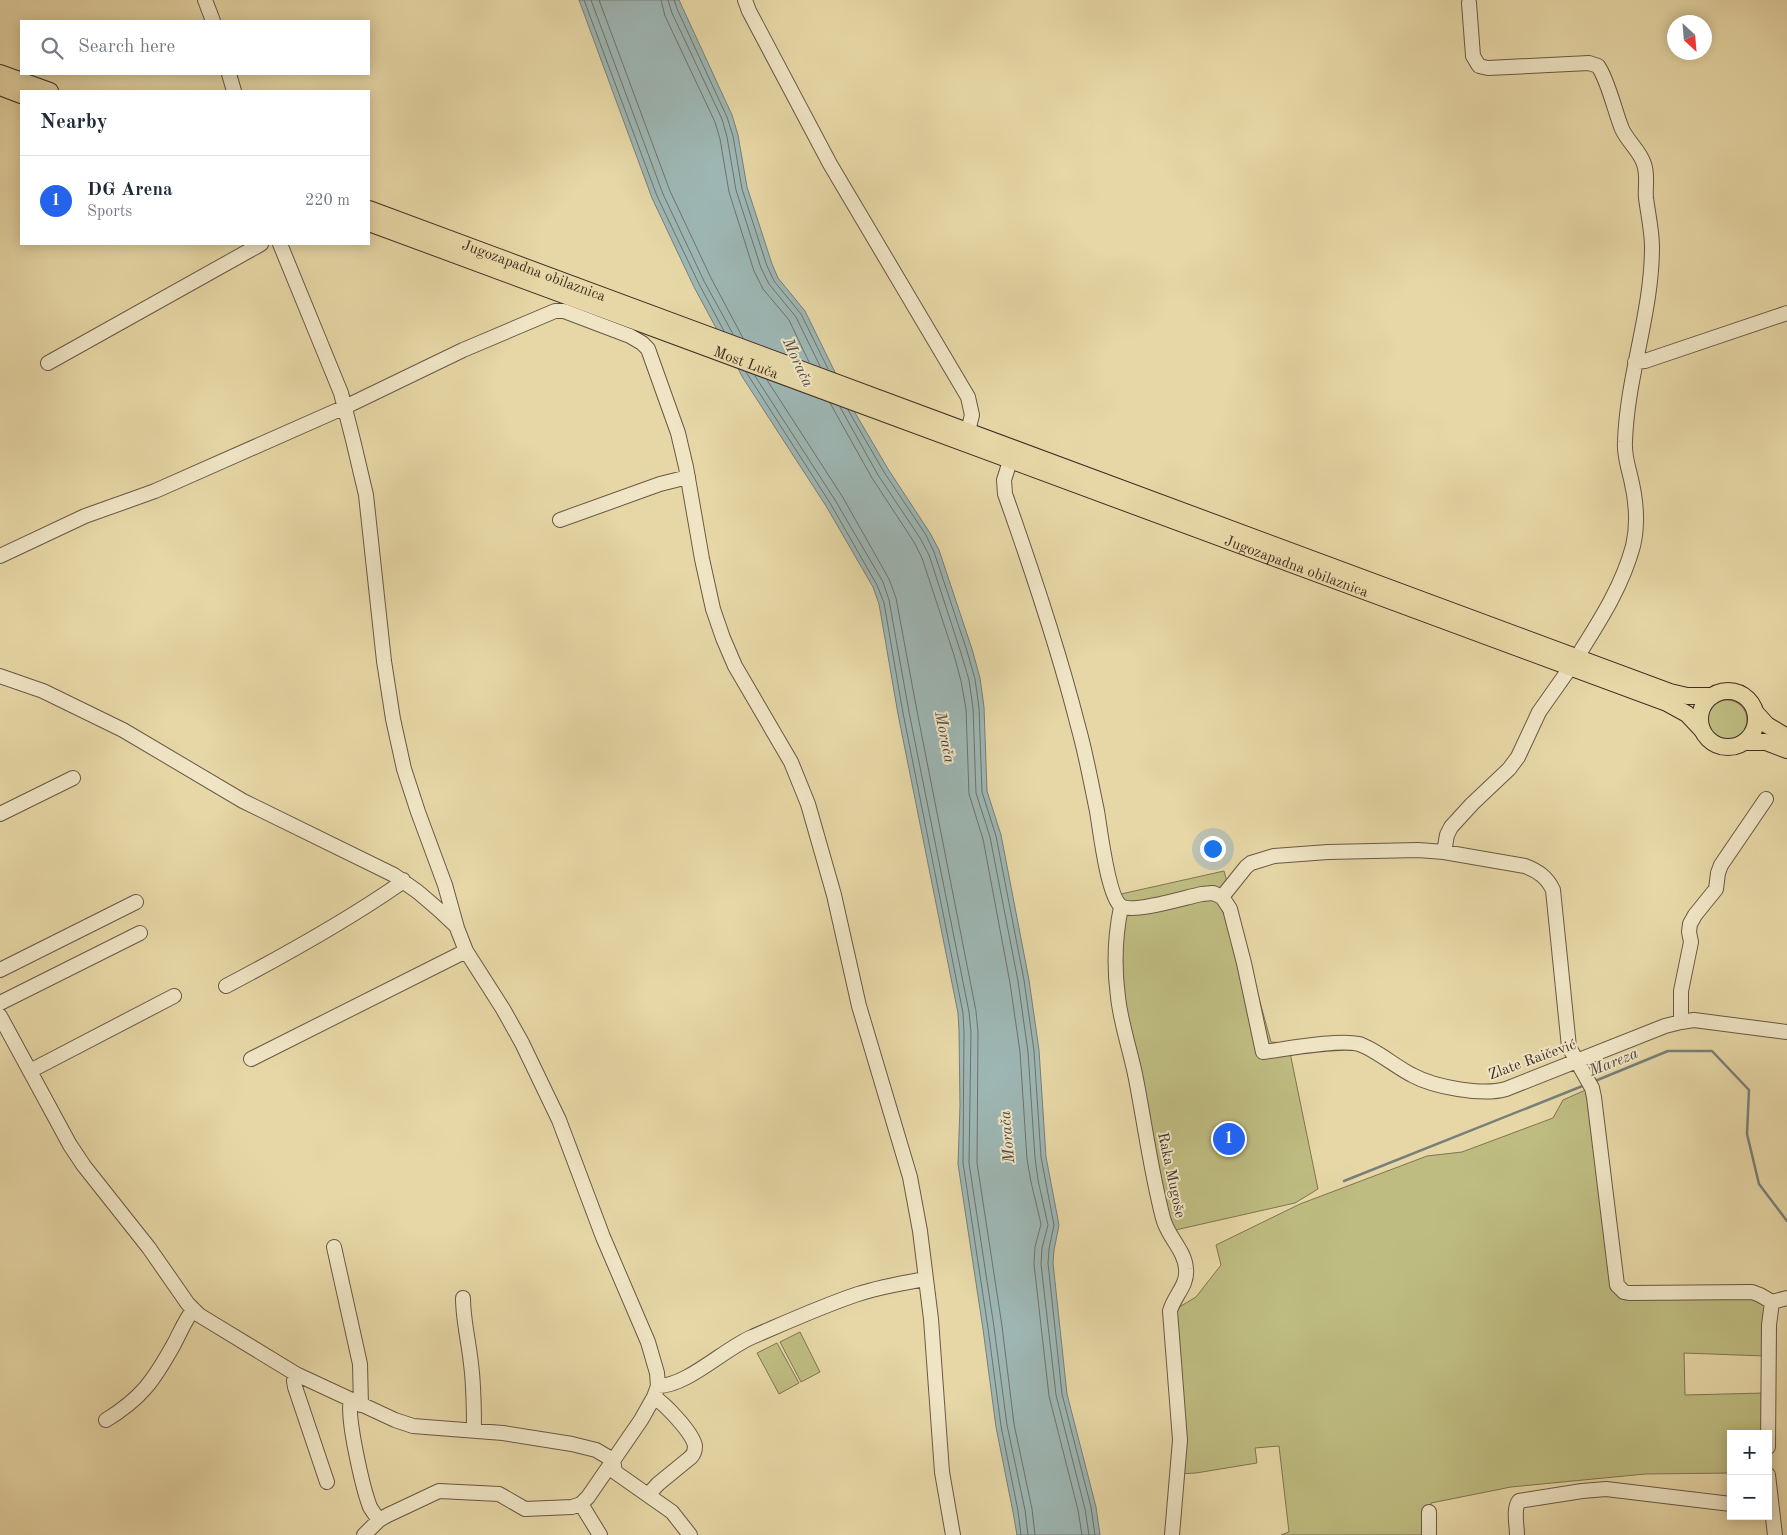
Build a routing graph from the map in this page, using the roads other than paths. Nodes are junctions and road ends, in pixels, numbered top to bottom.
1 (206, 0) edge
2 (745, 0) edge
3 (1469, 4) dead end
4 (213, 20) edge
5 (0, 73) edge
6 (230, 75) edge
7 (0, 87) edge
8 (47, 90) edge
9 (234, 90) edge
10 (20, 95) edge
11 (370, 209) edge
12 (370, 223) edge
13 (260, 245) edge
14 (280, 245) edge
15 (1787, 313) edge
16 (697, 338) junction
17 (1635, 362) junction
18 (48, 363) dead end
19 (344, 407) junction
20 (886, 408) junction
21 (968, 431) junction
22 (1010, 461) junction
23 (688, 477) junction
24 (560, 520) dead end
25 (0, 556) edge
26 (1574, 663) junction
27 (0, 676) edge
28 (1712, 696) junction
29 (1756, 713) junction
30 (1702, 730) junction
31 (1787, 737) edge
32 (1746, 742) junction
33 (1787, 750) edge
34 (73, 778) dead end
35 (1766, 799) dead end
36 (0, 814) edge
37 (1444, 852) junction
38 (403, 880) junction
39 (1222, 897) junction
40 (136, 902) dead end
41 (1121, 906) junction
42 (457, 928) junction
43 (140, 933) dead end
44 (466, 951) junction
45 (0, 970) edge
46 (226, 986) dead end
47 (174, 996) dead end
48 (0, 1003) edge
49 (0, 1016) edge
50 (1681, 1022) junction
51 (1787, 1032) edge
52 (250, 1059) dead end
53 (1576, 1061) junction
54 (30, 1071) junction
55 (334, 1247) dead end
56 (925, 1279) junction
57 (463, 1298) dead end
58 (1787, 1298) edge
59 (1772, 1302) junction
60 (193, 1310) junction
61 (296, 1374) junction
62 (656, 1392) junction
63 (356, 1402) junction
64 (106, 1420) dead end
65 (1768, 1430) edge
66 (474, 1431) junction
67 (613, 1460) junction
68 (327, 1482) dead end
69 (648, 1495) junction
70 (581, 1504) junction
71 (1727, 1504) edge
72 (1429, 1512) dead end
73 (1772, 1517) edge
74 (379, 1520) junction
75 (364, 1535) edge
76 (600, 1535) edge
77 (690, 1535) edge
78 (953, 1535) edge
79 (1172, 1535) edge
80 (1430, 1535) edge
81 (1517, 1535) edge
82 (1775, 1535) edge

1 - 4 street
2 - 21 street
3 - 17 street
5 - 8 main road
6 - 9 street
7 - 10 main road
11 - 16 main road, Jugozapadna obilaznica
12 - 16 main road, Jugozapadna obilaznica
13 - 18 street
14 - 19 street
15 - 17 street
16 - 20 main road, Most Luča
17 - 26 street
19 - 23 street
19 - 25 street
19 - 42 street
20 - 21 main road, Jugozapadna obilaznica
20 - 22 main road, Jugozapadna obilaznica
21 - 26 main road, Jugozapadna obilaznica
22 - 26 main road, Jugozapadna obilaznica
22 - 41 street
23 - 24 street
23 - 56 street
26 - 28 main road, Jugozapadna obilaznica
26 - 30 main road, Jugozapadna obilaznica
26 - 37 street
27 - 38 street
28 - 29 main road
28 - 30 main road
29 - 31 main road
29 - 32 main road
30 - 32 main road
32 - 33 main road
34 - 36 street
35 - 50 street
37 - 39 street
37 - 53 street
38 - 42 street
38 - 46 street
39 - 41 street
39 - 53 street, Zlate Raičević
40 - 45 street
41 - 79 street, Raka Mugoše
42 - 44 street
43 - 48 street
44 - 52 street
44 - 62 street
47 - 54 street
49 - 54 street
50 - 51 street, Zlate Raičević
50 - 53 street, Zlate Raičević
53 - 59 street
54 - 60 street
55 - 63 street
56 - 62 street
56 - 78 street
57 - 66 street
58 - 59 street
59 - 65 street
60 - 61 street
60 - 64 street
61 - 63 street
61 - 68 street
62 - 67 street
62 - 69 street
63 - 66 street
63 - 74 street
66 - 67 street
67 - 69 street
67 - 70 street
69 - 77 street
70 - 74 street
70 - 76 street
71 - 81 street
72 - 80 street
73 - 82 street
74 - 75 street

